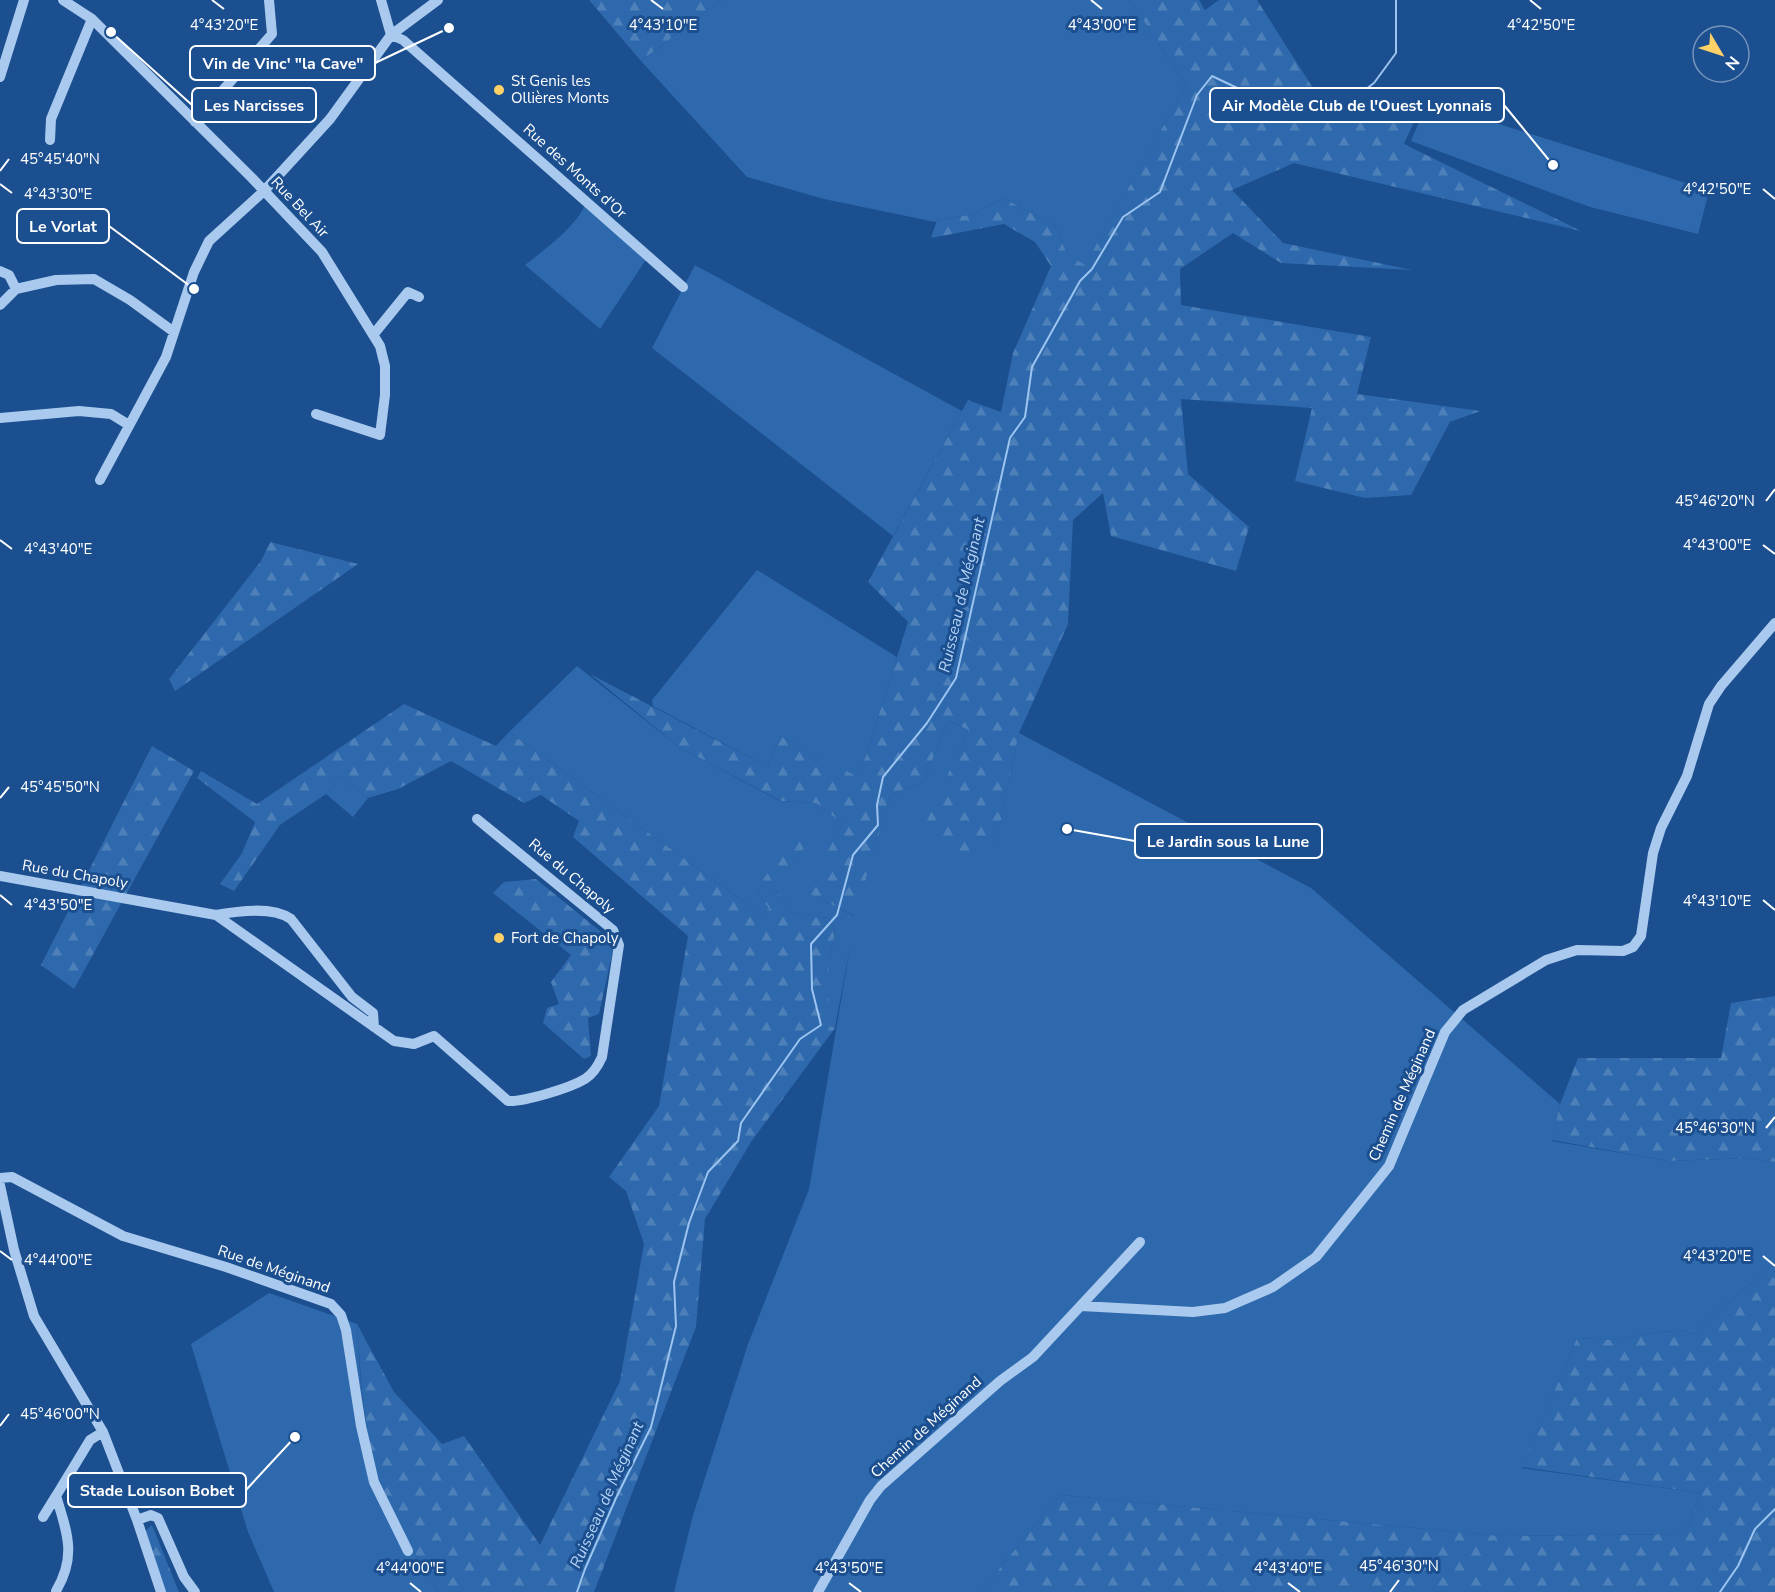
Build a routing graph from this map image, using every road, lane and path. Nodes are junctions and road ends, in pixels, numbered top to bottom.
1 (24, 0) edge
2 (63, 0) edge
3 (269, 0) edge
4 (381, 0) edge
5 (438, 0) edge
6 (92, 19) junction
7 (391, 35) junction
8 (0, 77) edge
9 (195, 122) junction
10 (50, 140) dead end
11 (264, 191) junction
12 (0, 271) edge
13 (683, 287) dead end
14 (16, 289) junction
15 (419, 297) dead end
16 (0, 305) edge
17 (174, 332) junction
18 (373, 334) junction
19 (316, 414) dead end
20 (0, 418) edge
21 (129, 425) junction
22 (100, 480) dead end
23 (1775, 624) edge
24 (477, 819) dead end
25 (0, 876) edge
26 (216, 915) junction
27 (374, 1027) junction
28 (0, 1178) edge
29 (0, 1185) edge
30 (1140, 1242) dead end
31 (1081, 1306) junction
32 (103, 1432) junction
33 (56, 1496) junction
34 (43, 1517) dead end
35 (137, 1520) junction
36 (408, 1551) dead end
37 (56, 1591) edge
38 (161, 1592) edge
39 (195, 1592) edge
40 (818, 1592) edge

1 - 8 street
2 - 6 street, Rue Bel Air
3 - 9 street
4 - 7 street
5 - 7 street
6 - 9 street, Rue Bel Air
6 - 10 street
7 - 11 street
7 - 13 street, Rue des Monts d'Or
9 - 11 street, Rue Bel Air
11 - 17 street
11 - 18 street, Rue Bel Air
12 - 14 street
14 - 16 street
14 - 17 street
15 - 18 street
17 - 21 street
18 - 19 street, Rue Bel Air
20 - 21 street
21 - 22 street
23 - 31 street, Chemin de Méginand
24 - 27 street, Rue du Chapoly
25 - 26 street, Rue du Chapoly
26 - 27 street, Rue du Chapoly
26 - 27 street, Rue du Chapoly
28 - 36 street, Rue de Méginand
29 - 32 street
30 - 31 street, Chemin de Méginand
31 - 40 street, Chemin de Méginand
32 - 33 street
32 - 35 street
33 - 34 street
33 - 37 street
35 - 38 street
35 - 39 street

